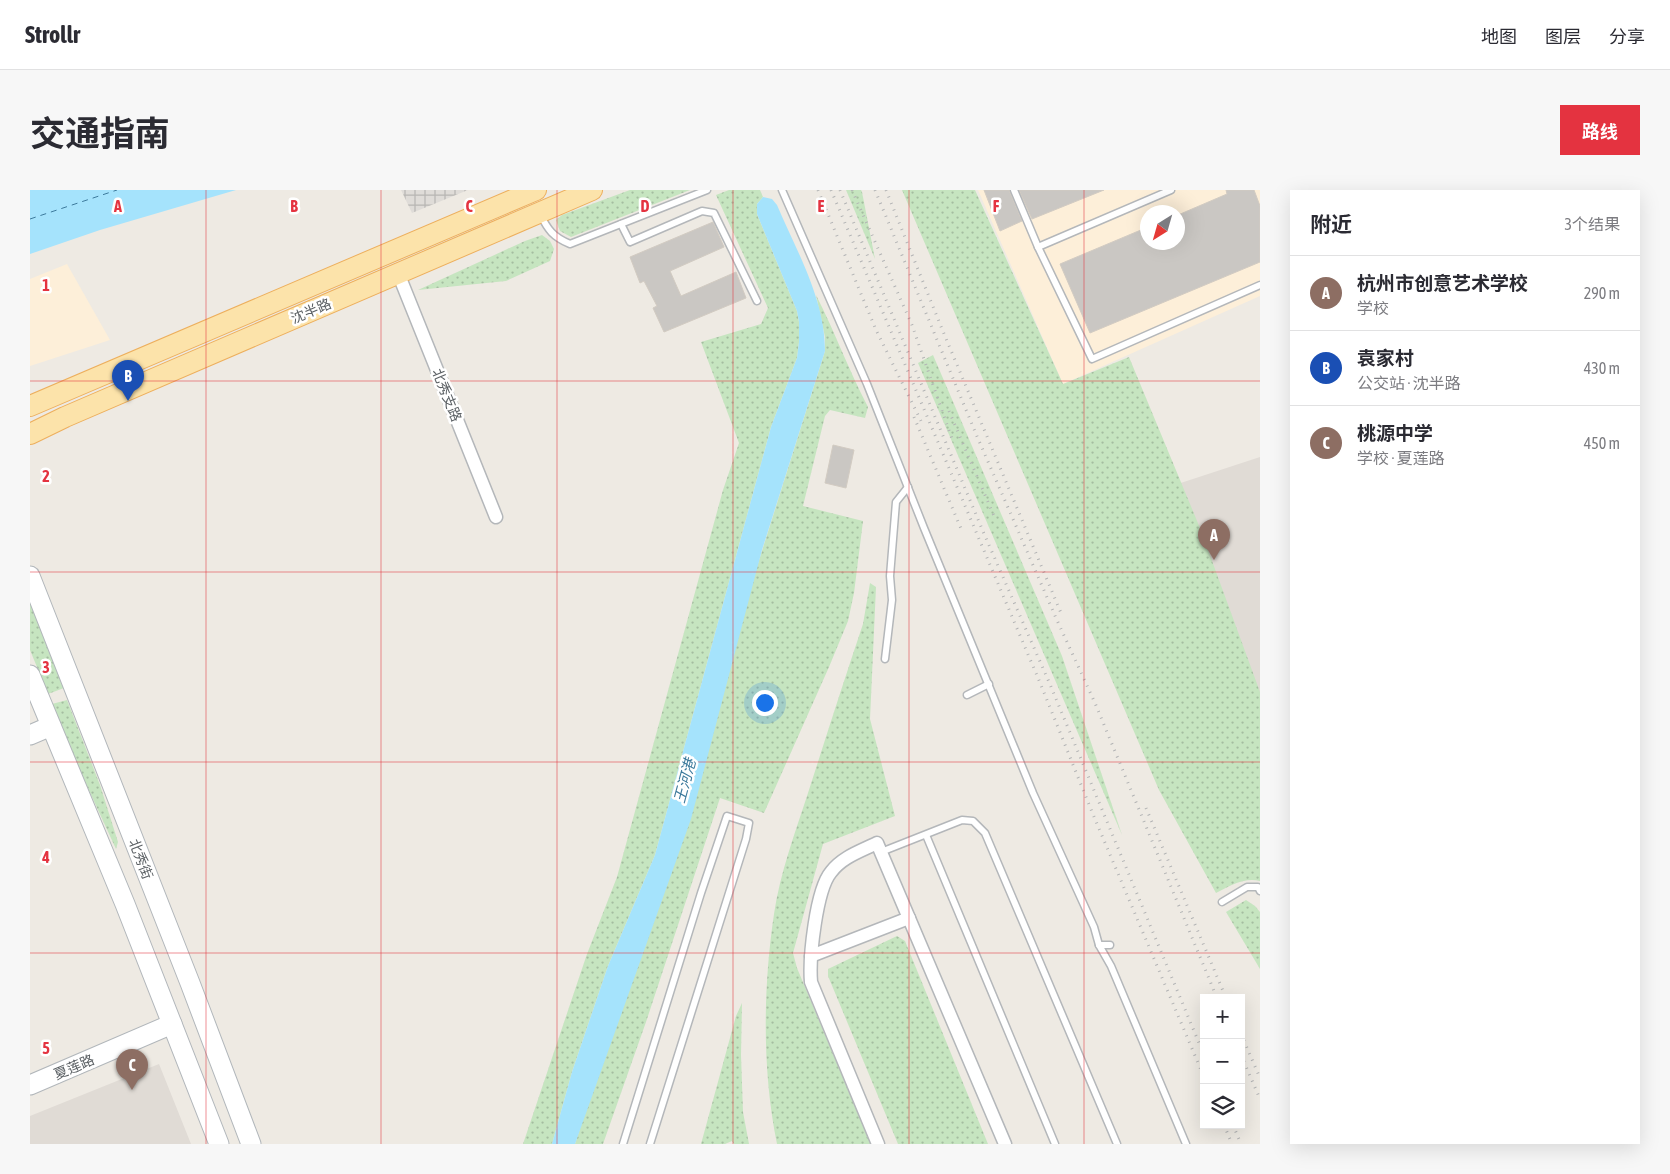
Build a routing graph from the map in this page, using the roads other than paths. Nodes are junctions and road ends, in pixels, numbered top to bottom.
1 (536, 190) edge
2 (592, 190) edge
3 (707, 190) edge
4 (782, 190) edge
5 (1014, 190) edge
6 (1171, 190) edge
7 (539, 213) junction
8 (621, 224) junction
9 (1038, 247) junction
10 (398, 273) junction
11 (1260, 285) edge
12 (757, 301) dead end
13 (30, 406) edge
14 (30, 434) edge
15 (908, 487) junction
16 (496, 516) dead end
17 (30, 576) edge
18 (885, 659) dead end
19 (30, 676) edge
20 (989, 684) junction
21 (967, 695) dead end
22 (51, 726) junction
23 (30, 735) edge
24 (926, 835) junction
25 (881, 852) junction
26 (1260, 891) edge
27 (1222, 902) dead end
28 (909, 918) junction
29 (1099, 945) junction
30 (1110, 945) dead end
31 (811, 956) junction
32 (172, 1024) junction
33 (30, 1085) edge
34 (219, 1144) edge
35 (251, 1144) edge
36 (623, 1144) edge
37 (650, 1144) edge
38 (878, 1144) edge
39 (1004, 1144) edge
40 (1055, 1144) edge
41 (1117, 1144) edge
42 (1186, 1144) edge

1 - 13 main road, 沈半路
2 - 7 main road, 沈半路
3 - 8 lane
4 - 15 lane
5 - 9 lane
6 - 9 lane
7 - 8 lane
7 - 10 main road, 沈半路
8 - 12 lane
9 - 11 lane
10 - 14 main road, 沈半路
10 - 16 street, 北秀支路
15 - 18 lane
15 - 20 lane
17 - 35 main road, 北秀街
19 - 22 main road
20 - 21 lane
20 - 29 lane
22 - 23 main road
22 - 32 main road
24 - 25 lane
24 - 40 lane
24 - 41 lane
25 - 28 street
25 - 31 street
26 - 27 lane
28 - 31 street
28 - 39 street
29 - 30 lane
29 - 42 lane
31 - 38 street
32 - 33 main road, 夏莲路
32 - 34 main road
36 - 37 lane

